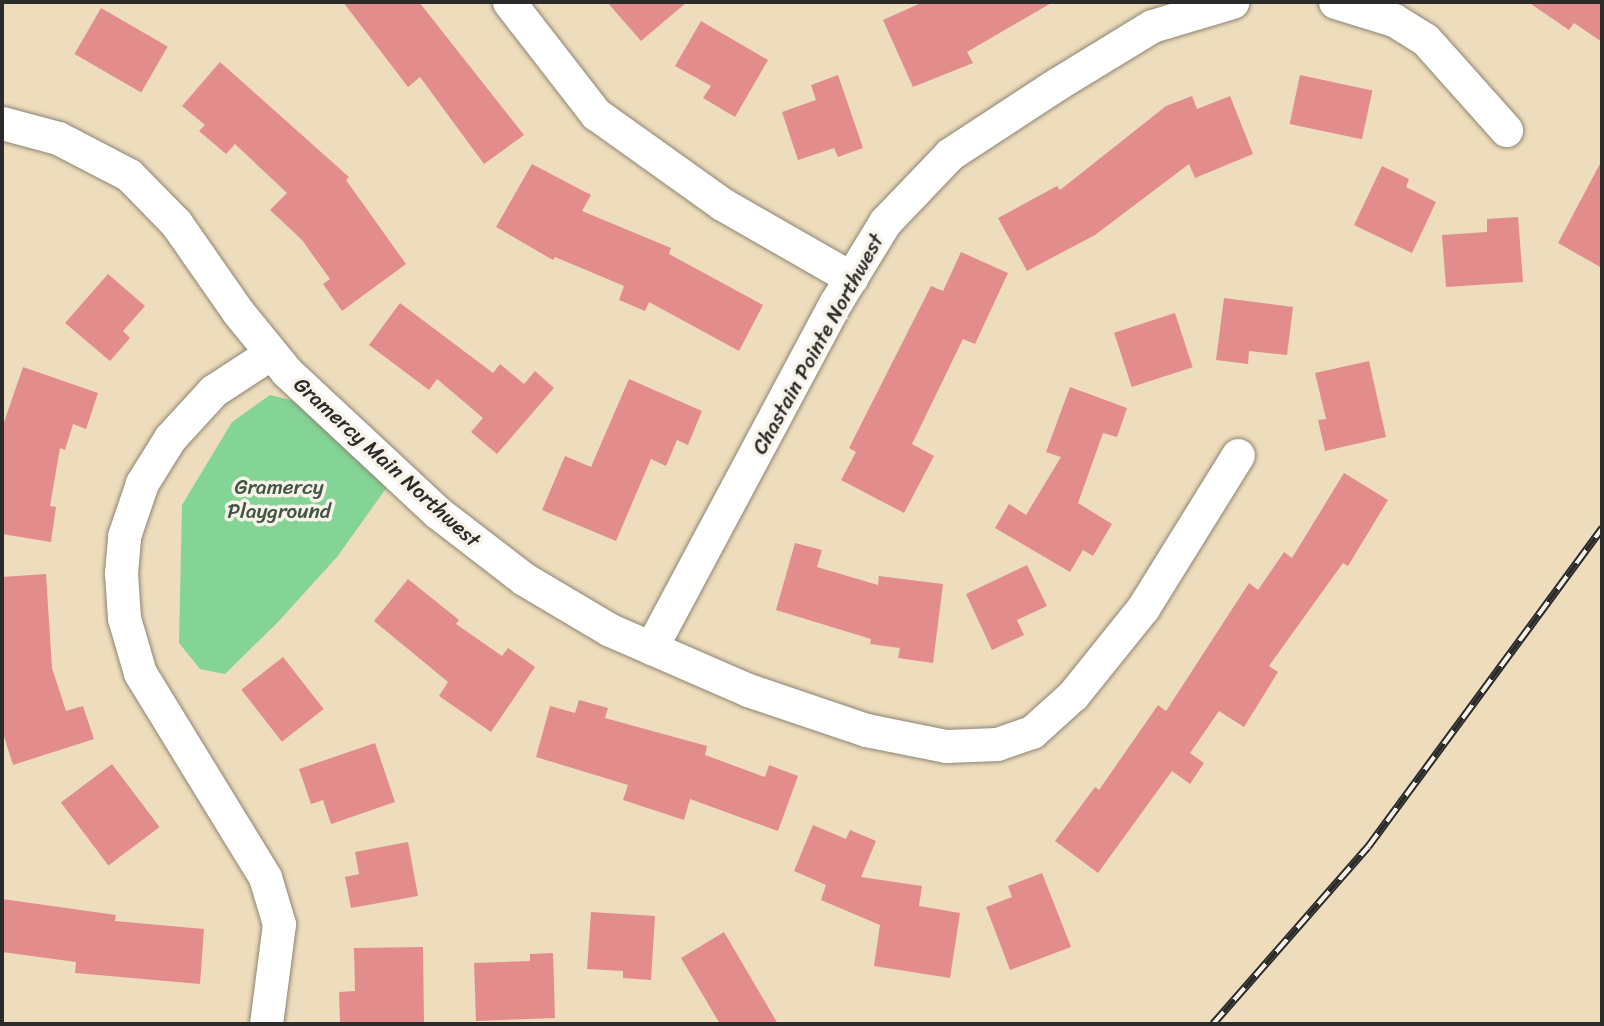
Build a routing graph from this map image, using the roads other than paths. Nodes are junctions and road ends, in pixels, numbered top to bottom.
1 (509, 2) edge
2 (1231, 2) edge
3 (1335, 2) edge
4 (2, 123) edge
5 (1506, 130) dead end
6 (851, 278) junction
7 (271, 353) junction
8 (1238, 455) dead end
9 (651, 648) junction
10 (266, 1024) edge

1 - 6 street
2 - 6 street, Chastain Pointe Northwest
3 - 5 street
4 - 7 street, Gramercy Main Northwest
6 - 9 street, Chastain Pointe Northwest
7 - 9 street, Gramercy Main Northwest
7 - 10 street
8 - 9 street, Gramercy Main Northwest

